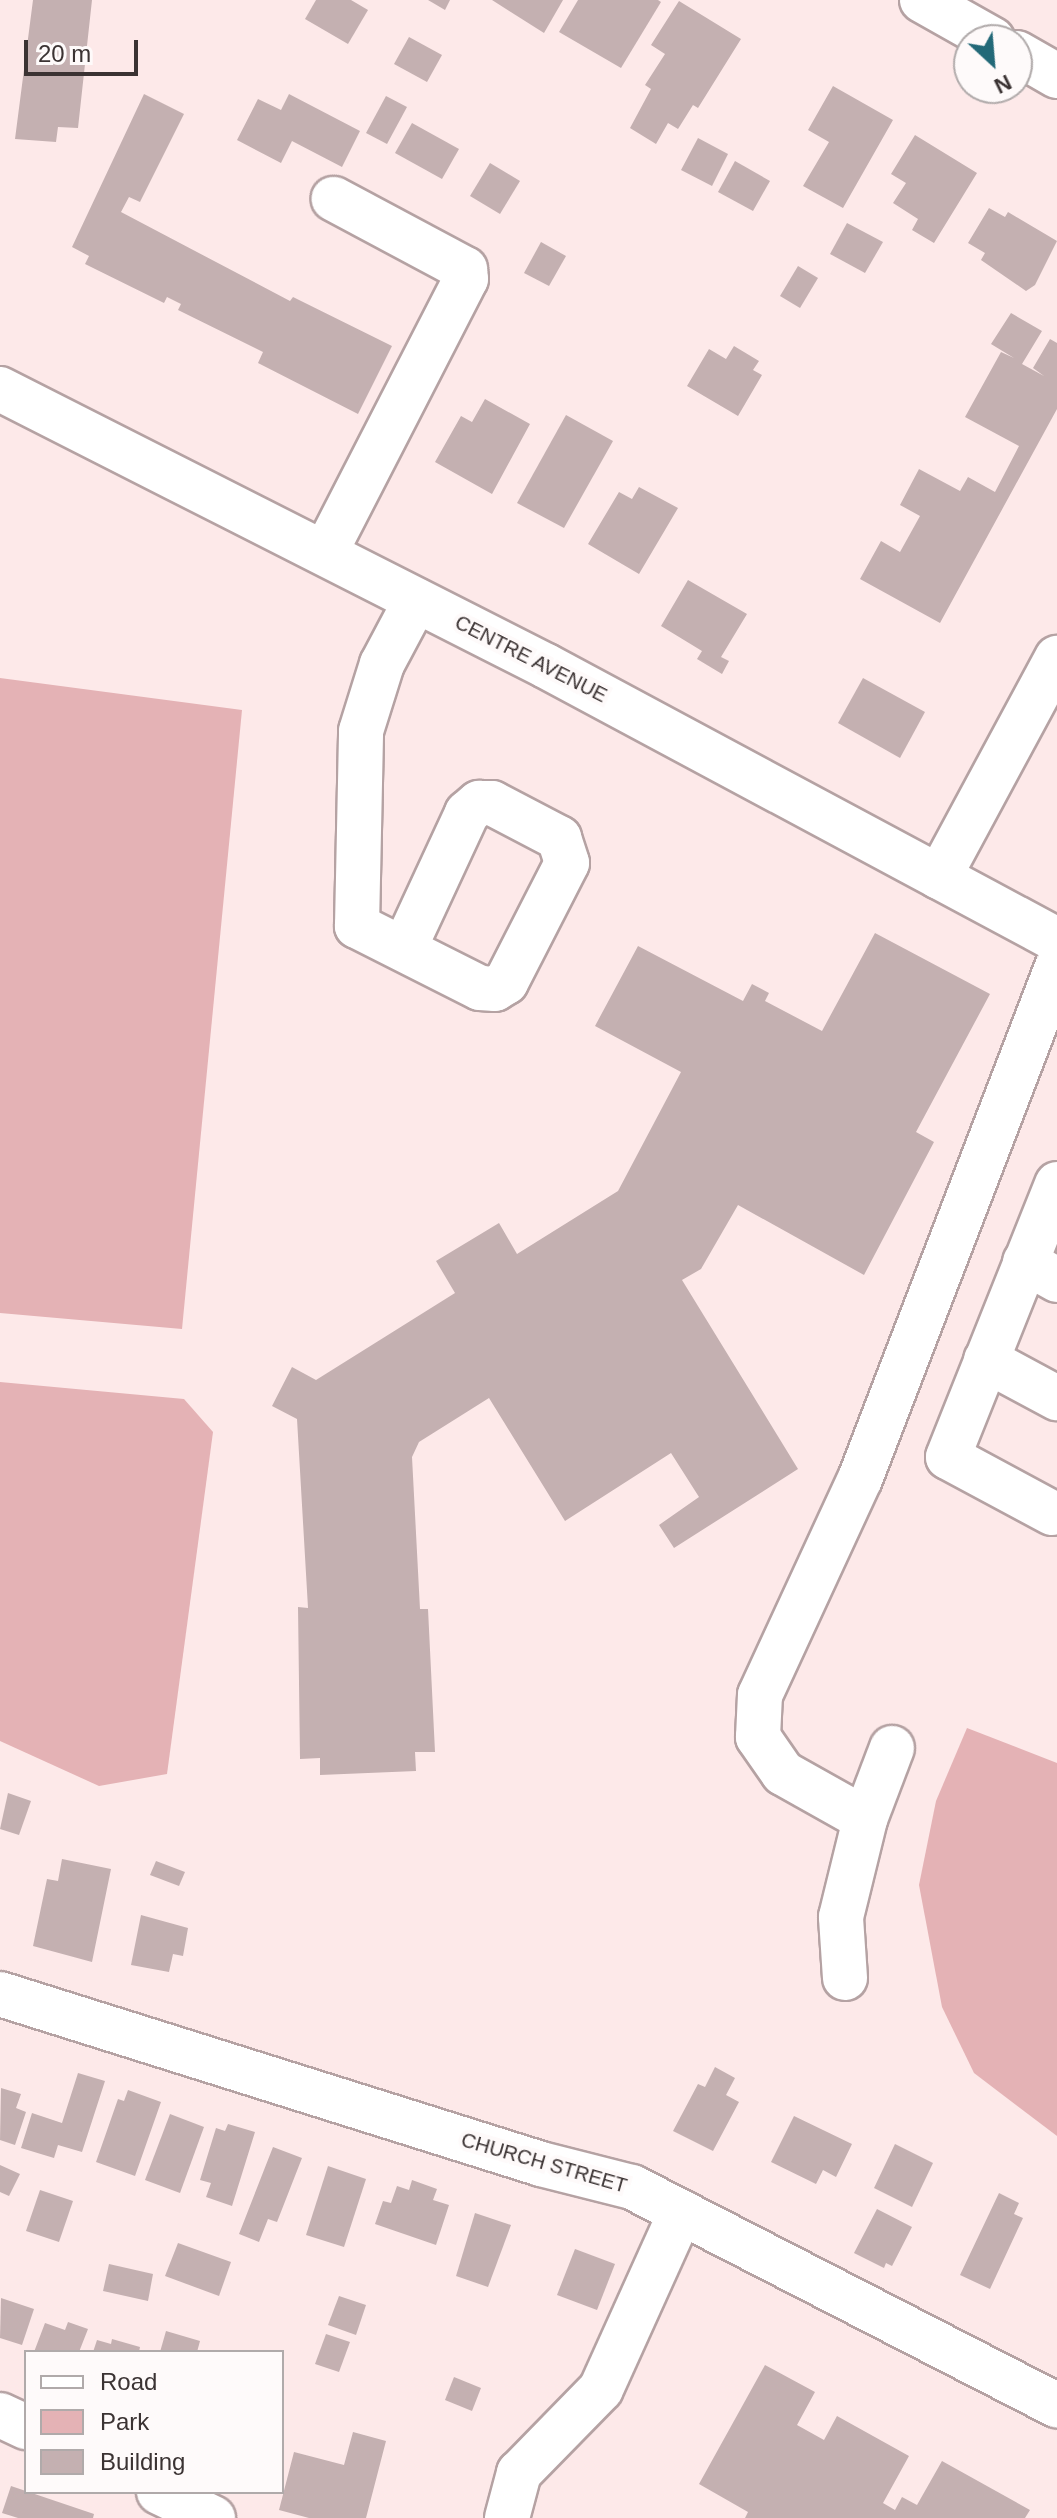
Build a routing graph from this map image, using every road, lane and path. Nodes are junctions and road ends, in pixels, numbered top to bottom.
1 (922, 0) edge
2 (965, 24) edge
3 (1033, 62) edge
4 (1057, 76) edge
5 (334, 199) dead end
6 (0, 389) edge
7 (325, 553) junction
8 (416, 600) junction
9 (1057, 658) edge
10 (939, 877) junction
11 (1057, 940) edge
12 (404, 949) dead end
13 (1057, 967) edge
14 (1057, 1184) edge
15 (1041, 1271) edge
16 (986, 1360) junction
17 (1057, 1398) edge
18 (1052, 1513) dead end
19 (892, 1748) dead end
20 (865, 1819) junction
21 (845, 1978) dead end
22 (0, 1994) edge
23 (681, 2212) junction
24 (1057, 2405) edge
25 (0, 2415) edge
26 (24, 2426) edge
27 (507, 2518) edge

1 - 2 street
3 - 4 street
5 - 7 street
6 - 7 street, CENTRE AVENUE
7 - 8 street, CENTRE AVENUE
8 - 10 street, CENTRE AVENUE
8 - 12 street
9 - 10 street
10 - 11 street, CENTRE AVENUE
13 - 20 street
14 - 15 street
15 - 16 street
16 - 17 street
16 - 18 street
19 - 20 street
20 - 21 street
22 - 23 street, CHURCH STREET
23 - 24 street, CHURCH STREET
23 - 27 street
25 - 26 street

